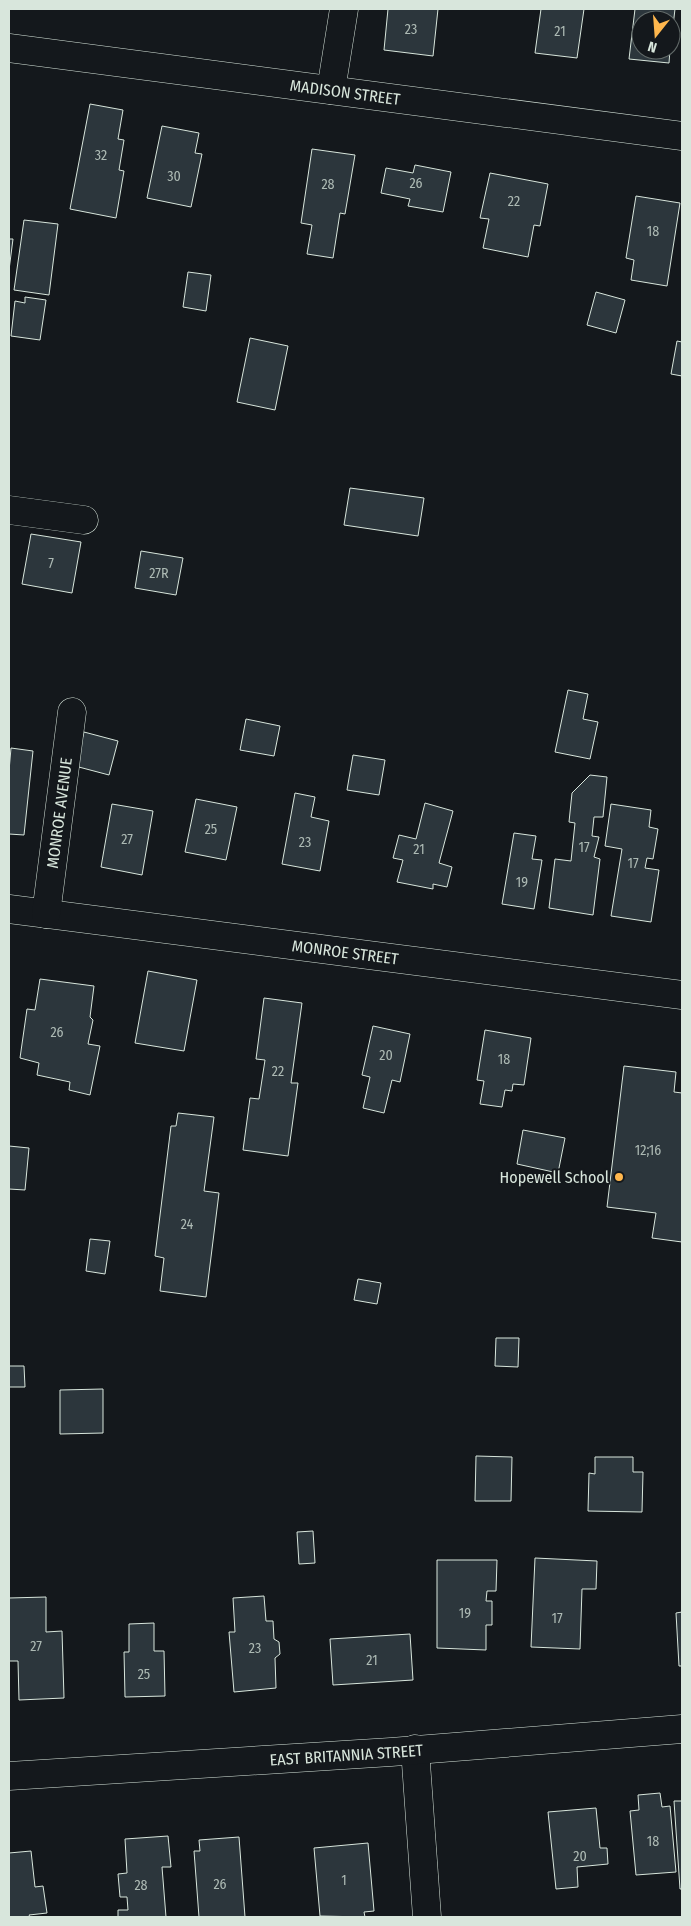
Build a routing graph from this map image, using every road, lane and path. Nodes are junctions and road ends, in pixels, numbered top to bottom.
1 (344, 9) edge
2 (9, 48) edge
3 (331, 90) junction
4 (682, 136) edge
5 (9, 510) edge
6 (84, 520) dead end
7 (72, 712) dead end
8 (9, 909) edge
9 (46, 914) junction
10 (682, 995) edge
11 (682, 1729) edge
12 (416, 1750) junction
13 (9, 1776) edge
14 (427, 1917) edge

1 - 3 street
2 - 3 street, MADISON STREET
3 - 4 street, MADISON STREET
5 - 6 street
7 - 9 street, MONROE AVENUE
8 - 9 street, MONROE STREET
9 - 10 street, MONROE STREET
11 - 12 street, EAST BRITANNIA STREET
12 - 13 street, EAST BRITANNIA STREET
12 - 14 street

